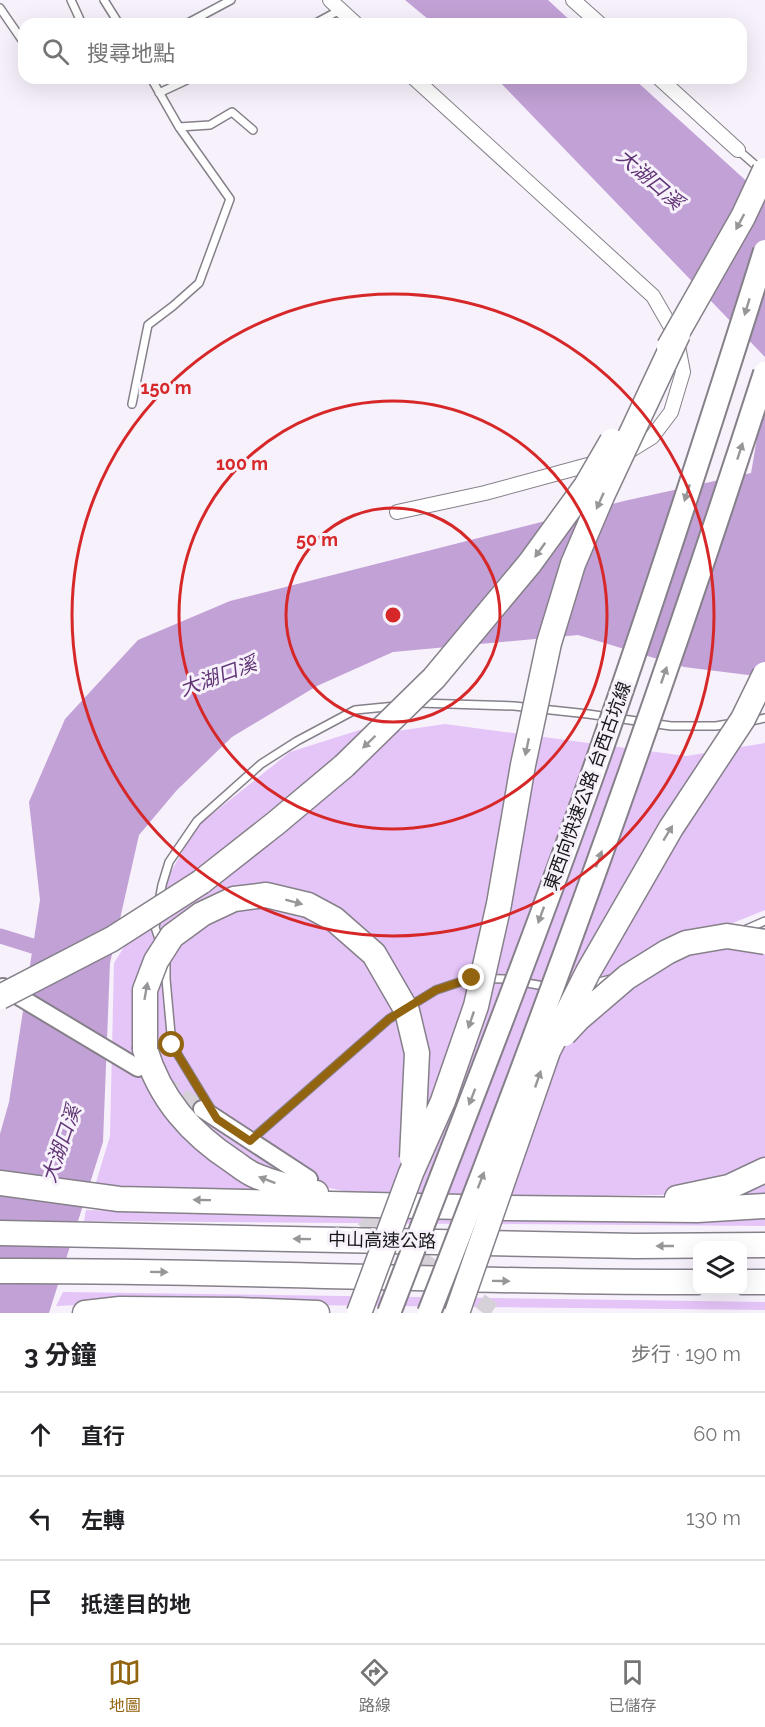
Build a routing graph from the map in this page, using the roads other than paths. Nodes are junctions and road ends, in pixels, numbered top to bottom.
1 (71, 0) edge
2 (104, 0) edge
3 (231, 0) edge
4 (573, 0) edge
5 (335, 5) edge
6 (0, 8) edge
7 (79, 18) edge
8 (115, 18) edge
9 (197, 18) edge
10 (321, 18) edge
11 (349, 18) edge
12 (593, 18) edge
13 (18, 34) edge
14 (154, 84) edge
15 (178, 84) edge
16 (421, 84) edge
17 (666, 84) edge
18 (159, 93) junction
19 (179, 127) junction
20 (253, 130) dead end
21 (738, 150) joint
22 (765, 172) edge
23 (765, 251) edge
24 (678, 334) junction
25 (765, 373) edge
26 (132, 404) dead end
27 (398, 512) dead end
28 (765, 674) edge
29 (765, 718) edge
30 (765, 921) edge
31 (765, 942) edge
32 (702, 947) dead end
33 (670, 960) dead end
34 (0, 985) edge
35 (0, 997) edge
36 (548, 1051) junction
37 (137, 1060) junction
38 (202, 1109) tunnel mouth
39 (217, 1119) junction
40 (250, 1141) junction
41 (765, 1170) edge
42 (411, 1173) junction
43 (309, 1179) dead end
44 (0, 1183) edge
45 (365, 1204) junction
46 (765, 1206) edge
47 (506, 1208) junction
48 (0, 1233) edge
49 (765, 1245) edge
50 (0, 1271) edge
51 (693, 1282) edge
52 (747, 1282) edge
53 (765, 1282) edge
54 (229, 1311) edge
55 (85, 1313) edge
56 (317, 1313) edge
57 (359, 1313) edge
58 (389, 1313) edge
59 (429, 1313) edge
60 (457, 1313) edge

1 - 7 lane
2 - 8 lane
3 - 9 lane
4 - 12 street
5 - 10 lane
5 - 11 street
6 - 13 lane
14 - 18 lane
15 - 18 lane
16 - 27 street
17 - 21 street
18 - 19 lane
19 - 20 lane
19 - 26 lane
21 - 22 lane
22 -> 24 highway, bridge
23 -> 58 highway, 東西向快速公路 台西古坑線, bridge
24 -> 35 highway, bridge
24 -> 42 highway, bridge
59 -> 25 highway, 東西向快速公路 台西古坑線, bridge
36 -> 28 highway, bridge
29 - 39 lane
30 - 32 lane
31 - 36 highway, bridge
33 - 40 lane
34 - 37 street
60 -> 36 highway, bridge
37 -> 42 highway, bridge
45 -> 37 highway
38 - 39 street
39 - 40 street
40 - 43 street
41 - 47 highway
42 - 57 highway, bridge
45 -> 44 highway
45 - 47 highway
46 - 47 highway
49 -> 48 highway, 中山高速公路
50 -> 51 highway, 中山高速公路
52 - 53 highway
54 - 55 highway
54 - 56 highway

